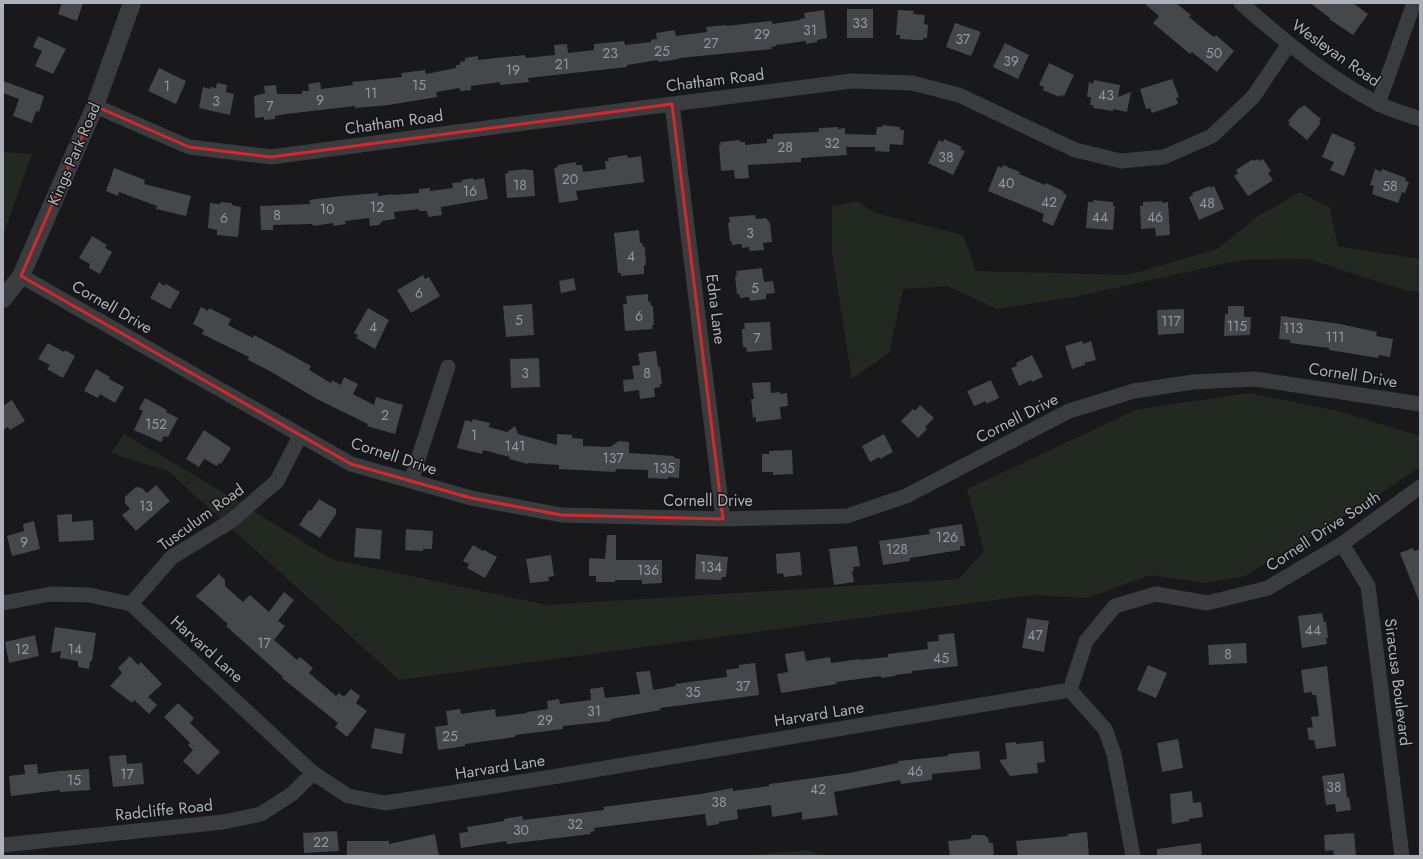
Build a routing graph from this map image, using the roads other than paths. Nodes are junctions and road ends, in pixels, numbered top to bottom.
1 (132, 3) edge
2 (1241, 3) edge
3 (1414, 3) edge
4 (1289, 44) junction
5 (672, 104) junction
6 (1378, 104) junction
7 (96, 106) junction
8 (1420, 118) edge
9 (21, 276) junction
10 (3, 299) edge
11 (448, 368) dead end
12 (1420, 404) edge
13 (300, 436) junction
14 (411, 481) junction
15 (1420, 487) edge
16 (723, 519) junction
17 (1342, 544) junction
18 (3, 603) edge
19 (131, 604) junction
20 (1070, 690) junction
21 (313, 772) junction
22 (3, 845) edge
23 (1133, 856) edge
24 (1402, 856) edge

1 - 7 street, Kings Park Road
2 - 4 street, Wesleyan Road
3 - 6 street
4 - 5 street, Chatham Road
4 - 6 street, Wesleyan Road
5 - 7 street, Chatham Road
5 - 16 street, Edna Lane
6 - 8 street, Wesleyan Road
7 - 9 street, Kings Park Road
9 - 10 street, Kings Park Road
9 - 13 street, Cornell Drive
11 - 14 street
12 - 16 street, Cornell Drive
13 - 14 street, Cornell Drive
13 - 19 street, Tusculum Road
14 - 16 street, Cornell Drive
15 - 17 street, Cornell Drive South
17 - 20 street, Cornell Drive South
17 - 24 street, Siracusa Boulevard
18 - 19 street
19 - 21 street, Harvard Lane
20 - 21 street, Harvard Lane
20 - 23 street
21 - 22 street, Radcliffe Road

